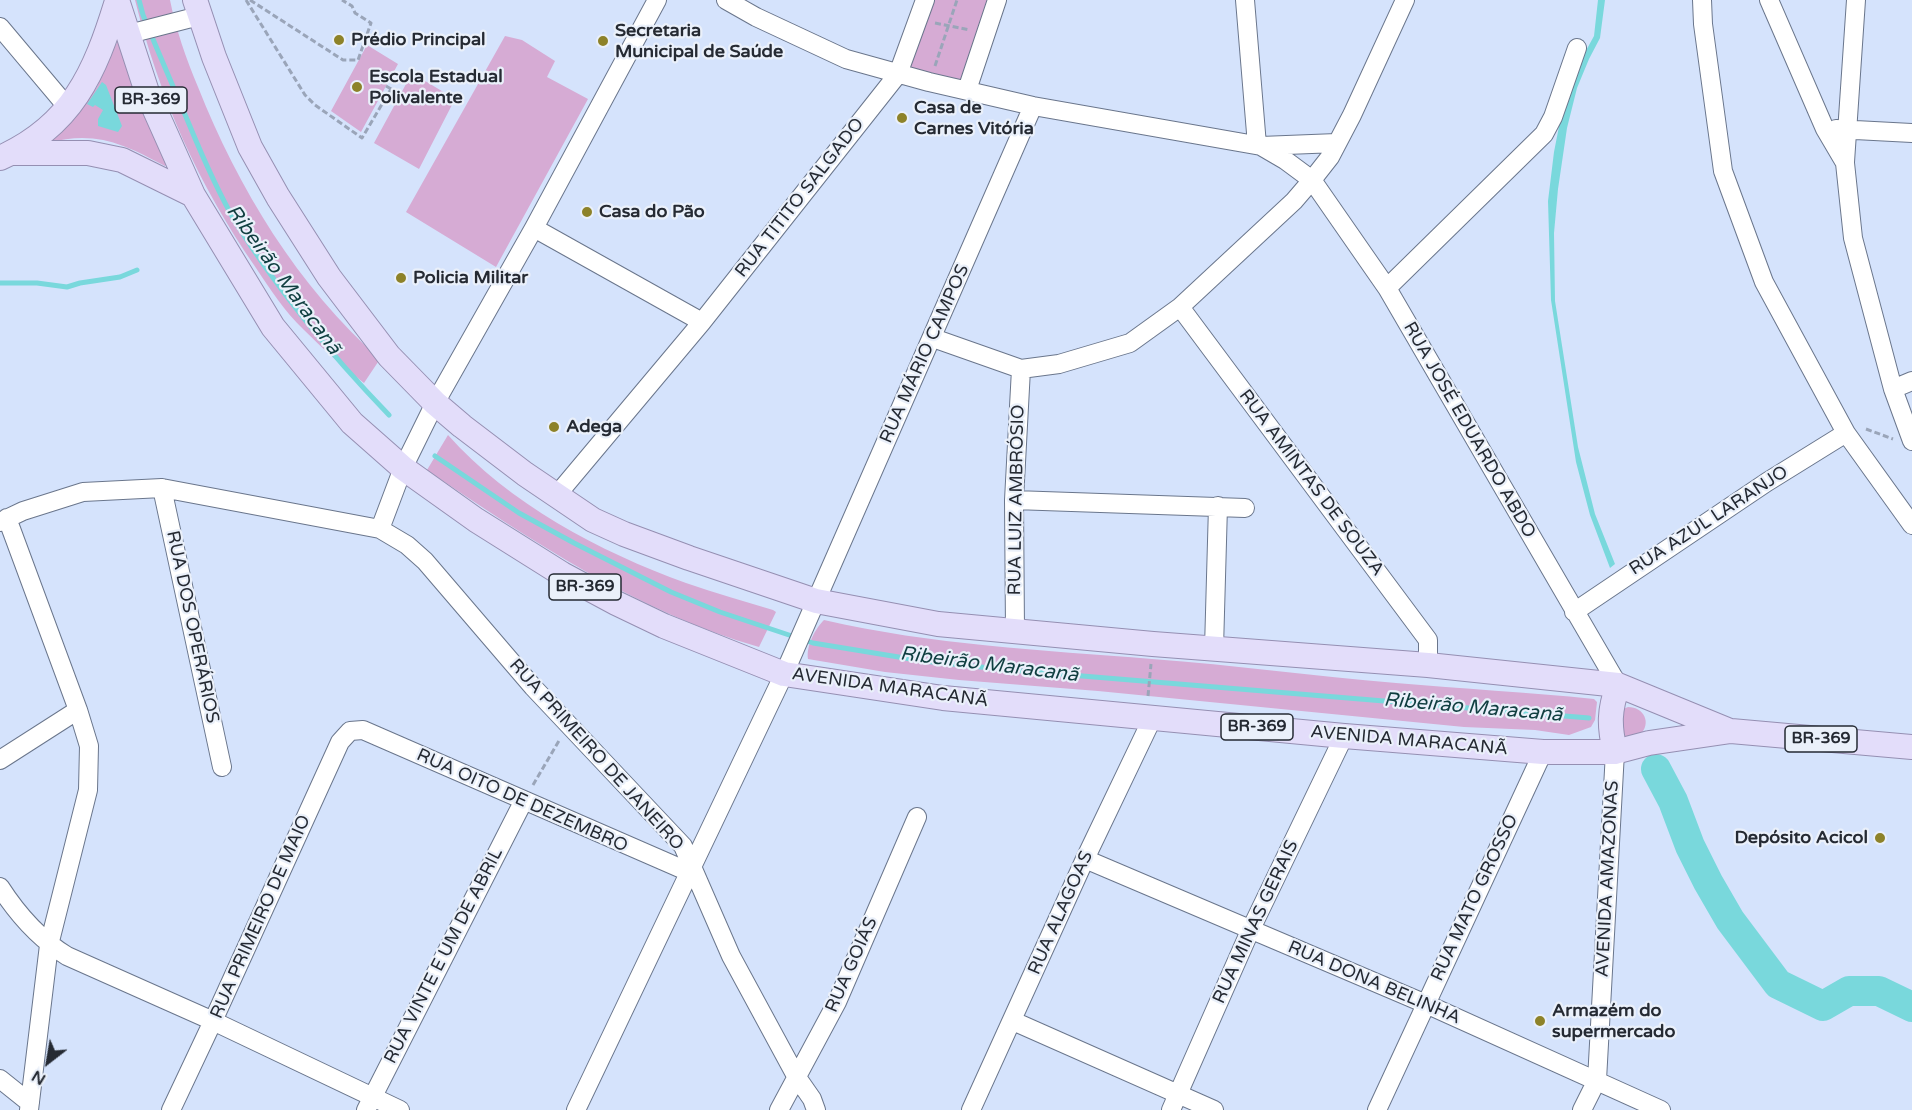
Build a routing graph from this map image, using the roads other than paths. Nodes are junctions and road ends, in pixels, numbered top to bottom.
1 (657, 0) edge
2 (726, 0) edge
3 (925, 0) edge
4 (997, 0) edge
5 (1245, 0) edge
6 (1405, 0) edge
7 (1702, 0) edge
8 (1768, 0) edge
9 (1856, 0) edge
10 (117, 1) edge
11 (193, 12) edge
12 (0, 27) edge
13 (135, 33) junction
14 (1577, 48) dead end
15 (898, 74) junction
16 (967, 90) junction
17 (1033, 106) junction
18 (69, 109) junction
19 (1825, 129) junction
20 (1846, 129) junction
21 (1912, 133) edge
22 (1337, 142) junction
23 (1259, 146) junction
24 (6, 155) edge
25 (1845, 164) junction
26 (1312, 180) junction
27 (193, 195) junction
28 (534, 228) junction
29 (1387, 288) junction
30 (1180, 307) junction
31 (702, 321) junction
32 (933, 338) junction
33 (1021, 369) junction
34 (1912, 381) edge
35 (1893, 389) junction
36 (435, 403) junction
37 (1846, 433) junction
38 (1912, 441) edge
39 (403, 468) junction
40 (162, 488) junction
41 (556, 496) junction
42 (1014, 500) junction
43 (1218, 506) junction
44 (1245, 508) dead end
45 (4, 520) edge
46 (1912, 525) edge
47 (380, 529) junction
48 (812, 611) junction
49 (1574, 612) junction
50 (1015, 631) junction
51 (1214, 648) junction
52 (1428, 664) junction
53 (787, 667) junction
54 (1618, 685) junction
55 (1653, 701) junction
56 (1150, 708) junction
57 (78, 710) junction
58 (356, 729) joint
59 (1731, 731) junction
60 (1344, 736) junction
61 (1649, 743) junction
62 (1912, 747) edge
63 (1543, 752) junction
64 (1615, 752) junction
65 (0, 760) edge
66 (222, 767) dead end
67 (523, 802) junction
68 (917, 817) dead end
69 (1085, 859) junction
70 (690, 869) junction
71 (0, 887) edge
72 (1250, 931) junction
73 (49, 945) junction
74 (1426, 1004) junction
75 (213, 1021) junction
76 (1013, 1021) junction
77 (796, 1076) junction
78 (0, 1079) edge
79 (1597, 1080) junction
80 (1178, 1093) junction
81 (368, 1104) edge
82 (29, 1107) edge
83 (171, 1110) edge
84 (400, 1110) edge
85 (576, 1110) edge
86 (779, 1110) edge
87 (816, 1110) edge
88 (971, 1110) edge
89 (1171, 1110) edge
90 (1214, 1110) edge
91 (1377, 1110) edge
92 (1582, 1110) edge
93 (1661, 1110) edge

1 - 28 street
2 - 15 street
3 - 15 street, RUA TITITO SALGADO
4 - 16 street
5 - 23 street
6 - 22 street
7 - 37 street
8 - 19 street
9 - 20 street
10 - 13 main road, AVENIDA MARACANÃ / BR-369
10 - 18 main road
11 - 13 street
11 - 36 main road, AVENIDA MARACANÃ / BR-369
12 - 18 street
13 - 27 main road, AVENIDA MARACANÃ / BR-369
14 - 29 street
15 - 16 street
15 - 31 street, RUA TITITO SALGADO
16 - 17 street
17 - 23 street
17 - 32 street, RUA MÁRIO CAMPOS
18 - 24 main road
19 - 20 street
19 - 25 street
20 - 21 street
20 - 25 street
22 - 23 street
22 - 26 street
23 - 26 street, RUA JOSÉ EDUARDO ABDO
24 - 27 main road
25 - 35 street
26 - 29 street, RUA JOSÉ EDUARDO ABDO
26 - 30 street
27 - 39 main road, AVENIDA MARACANÃ / BR-369
28 - 31 street
28 - 36 street
29 - 49 street, RUA JOSÉ EDUARDO ABDO
30 - 33 street
30 - 52 street, RUA AMINTAS DE SOUZA
31 - 41 street, RUA TITITO SALGADO
32 - 33 street
32 - 48 street, RUA MÁRIO CAMPOS
33 - 42 street, RUA LUIZ AMBRÓSIO
34 - 35 street
35 - 38 street
36 - 39 street
36 - 41 main road, AVENIDA MARACANÃ / BR-369
37 - 46 street
37 - 49 street, RUA AZUL LARANJO
39 - 47 street
39 - 53 main road, AVENIDA MARACANÃ / BR-369
40 - 45 street, RUA PRIMEIRO DE JANEIRO
40 - 47 street, RUA PRIMEIRO DE JANEIRO
40 - 66 street, RUA DOS OPERÁRIOS
41 - 48 main road, AVENIDA MARACANÃ / BR-369
42 - 43 street
42 - 50 street, RUA LUIZ AMBRÓSIO
43 - 44 street
43 - 51 street
45 - 57 street
47 - 70 street, RUA PRIMEIRO DE JANEIRO
48 - 50 main road, AVENIDA MARACANÃ / BR-369
48 - 53 street, RUA MÁRIO CAMPOS
49 - 54 street, RUA JOSÉ EDUARDO ABDO
50 - 51 main road, AVENIDA MARACANÃ / BR-369
51 - 52 main road, AVENIDA MARACANÃ / BR-369
52 - 54 main road, AVENIDA MARACANÃ / BR-369
53 - 56 main road, AVENIDA MARACANÃ / BR-369
53 - 70 street, RUA MÁRIO CAMPOS
54 - 55 main road, AVENIDA MARACANÃ / BR-369
54 - 64 main road
55 - 59 main road, AVENIDA MARACANÃ / BR-369
55 - 61 main road
56 - 60 main road, AVENIDA MARACANÃ / BR-369
56 - 69 street, RUA ALAGOAS
57 - 65 street
57 - 73 street
58 - 67 street, RUA OITO DE DEZEMBRO
58 - 75 street, RUA PRIMEIRO DE MAIO
59 - 61 main road, AVENIDA MARACANÃ / BR-369
59 - 62 main road, AVENIDA MARACANÃ / BR-369
60 - 63 main road, AVENIDA MARACANÃ / BR-369
60 - 72 street, RUA MINAS GERAIS
61 - 64 main road, AVENIDA MARACANÃ / BR-369
63 - 64 main road, AVENIDA MARACANÃ / BR-369
63 - 74 street, RUA MATO GROSSO
64 - 79 street, AVENIDA AMAZONAS
67 - 70 street, RUA OITO DE DEZEMBRO
67 - 81 street, RUA VINTE E UM DE ABRIL
68 - 77 street, RUA GOIÁS
69 - 72 street, RUA DONA BELINHA
69 - 76 street, RUA ALAGOAS
70 - 77 street, RUA PRIMEIRO DE JANEIRO
70 - 85 street, RUA MÁRIO CAMPOS
71 - 73 street
72 - 74 street, RUA DONA BELINHA
72 - 80 street, RUA MINAS GERAIS
73 - 75 street
73 - 82 street
74 - 79 street, RUA DONA BELINHA
74 - 91 street, RUA MATO GROSSO
75 - 81 street
75 - 83 street, RUA PRIMEIRO DE MAIO
76 - 80 street
76 - 88 street, RUA ALAGOAS
77 - 86 street, RUA GOIÁS
77 - 87 street, RUA PRIMEIRO DE JANEIRO
78 - 82 street
79 - 92 street, AVENIDA AMAZONAS
79 - 93 street, RUA DONA BELINHA
80 - 89 street, RUA MINAS GERAIS
80 - 90 street
81 - 84 street

